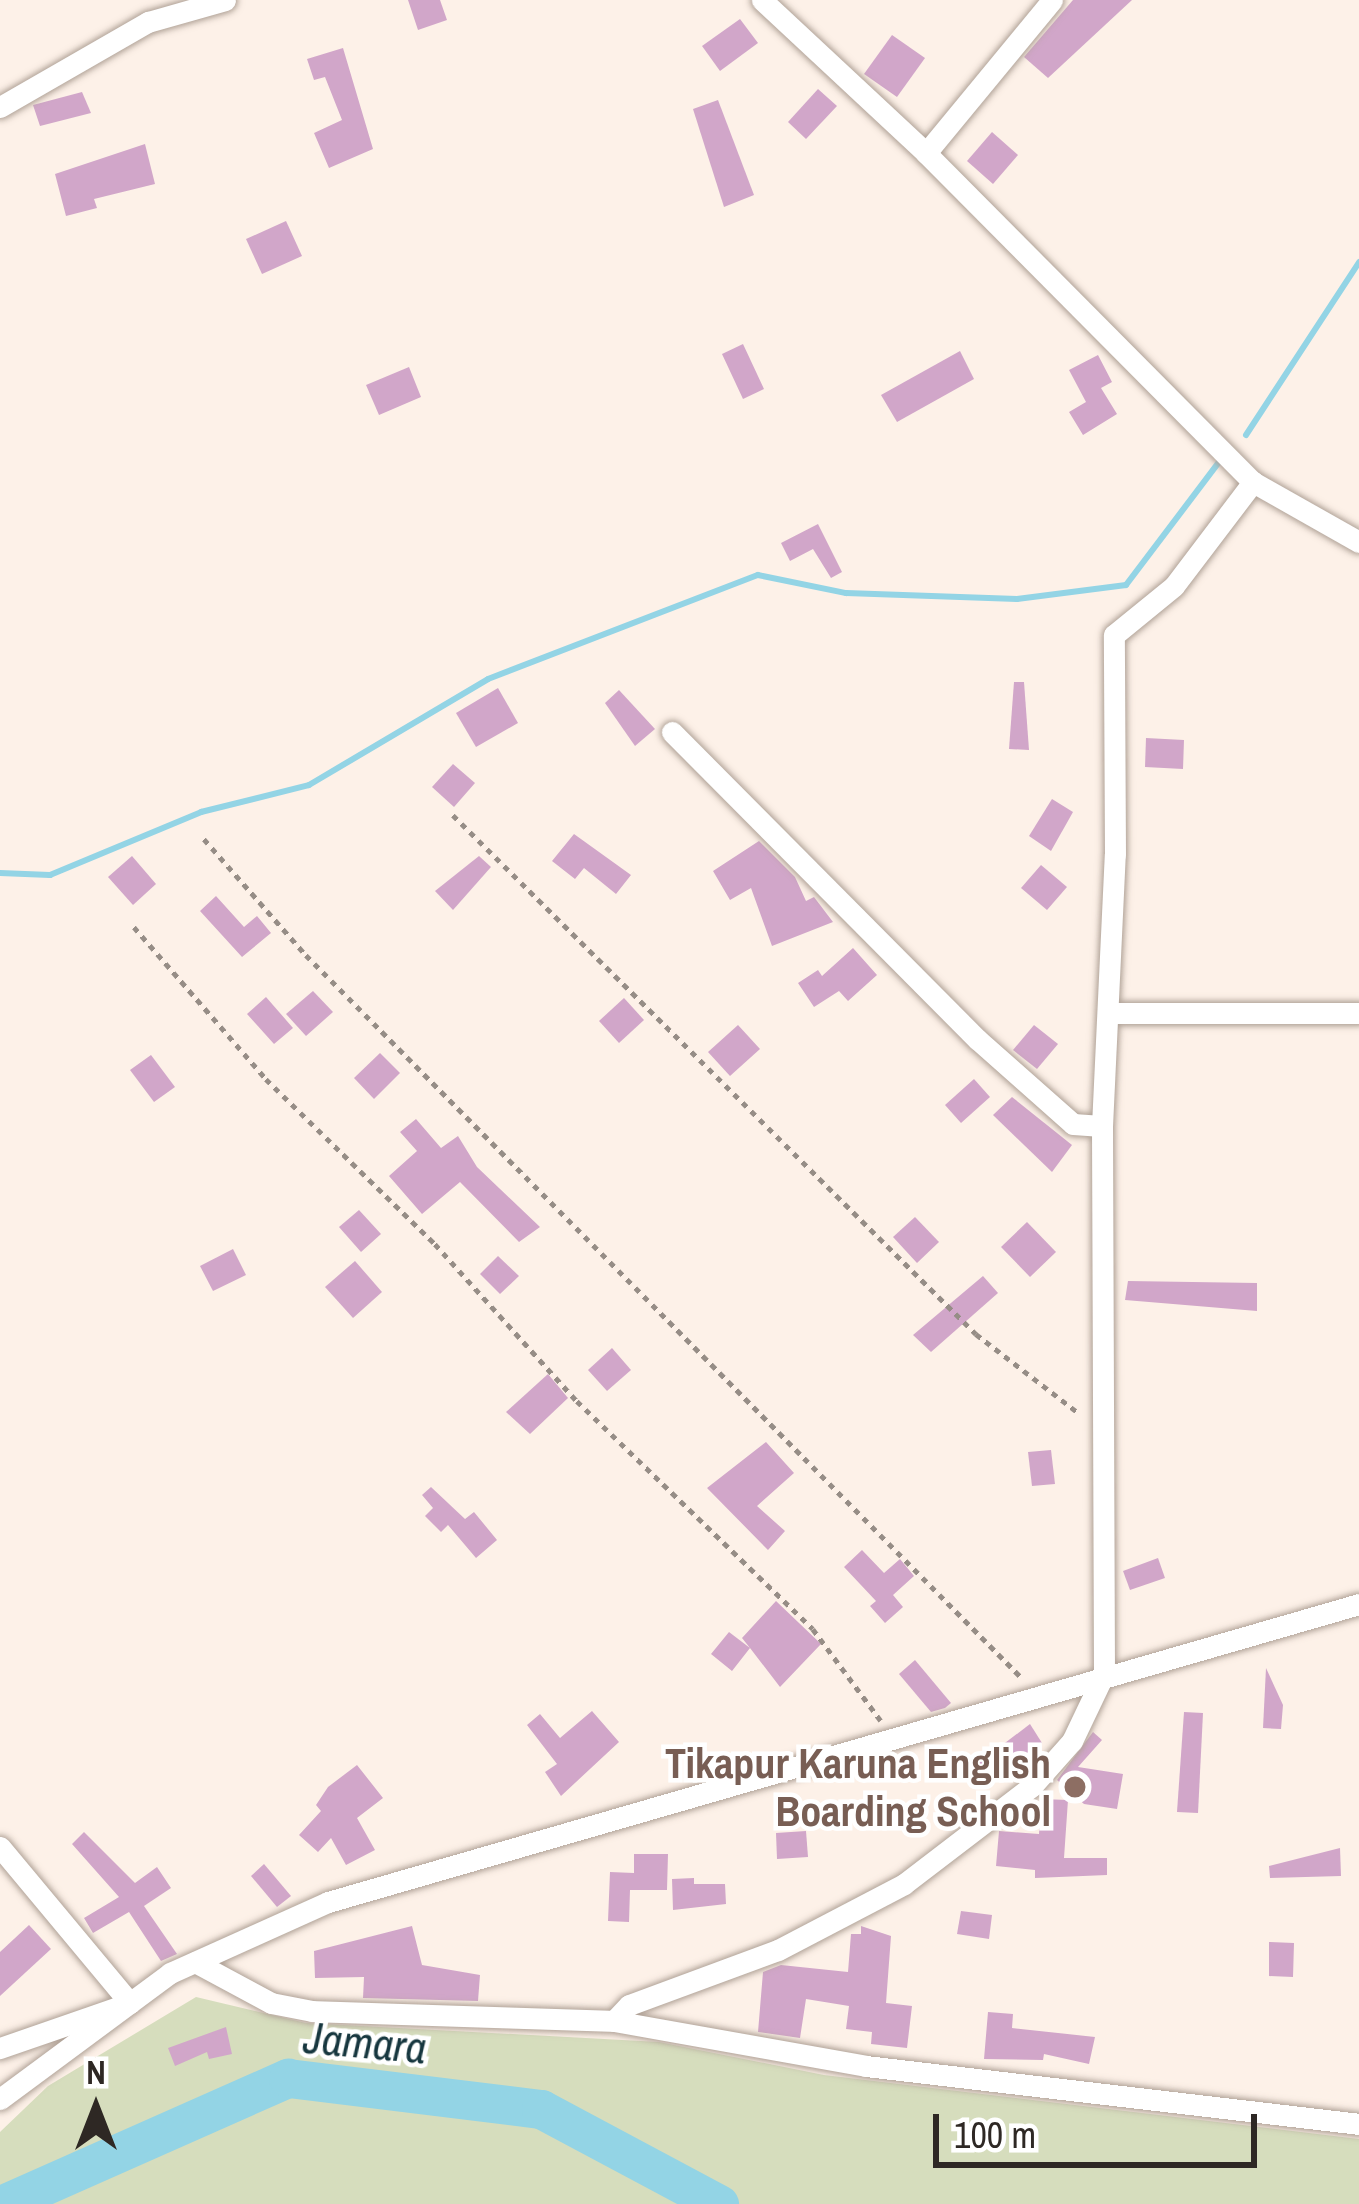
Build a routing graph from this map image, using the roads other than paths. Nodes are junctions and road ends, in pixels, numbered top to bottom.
1 (225, 0) edge
2 (762, 0) edge
3 (1052, 0) edge
4 (0, 107) edge
5 (926, 153) junction
6 (1253, 482) junction
7 (1359, 542) edge
8 (672, 732) dead end
9 (1108, 1013) junction
10 (1359, 1013) edge
11 (1102, 1126) junction
12 (1359, 1604) edge
13 (1104, 1674) junction
14 (0, 1847) edge
15 (195, 1962) junction
16 (130, 2003) junction
17 (614, 2021) junction
18 (0, 2048) edge
19 (0, 2099) edge
20 (1359, 2124) edge

1 - 4 street
2 - 5 street
3 - 5 street
5 - 6 street
6 - 7 street
6 - 9 street
8 - 11 street
9 - 10 street
9 - 11 street
11 - 13 street
12 - 13 street
13 - 15 street
13 - 17 street
14 - 16 street
15 - 16 street
15 - 17 street
16 - 18 street
16 - 19 street
17 - 20 street

